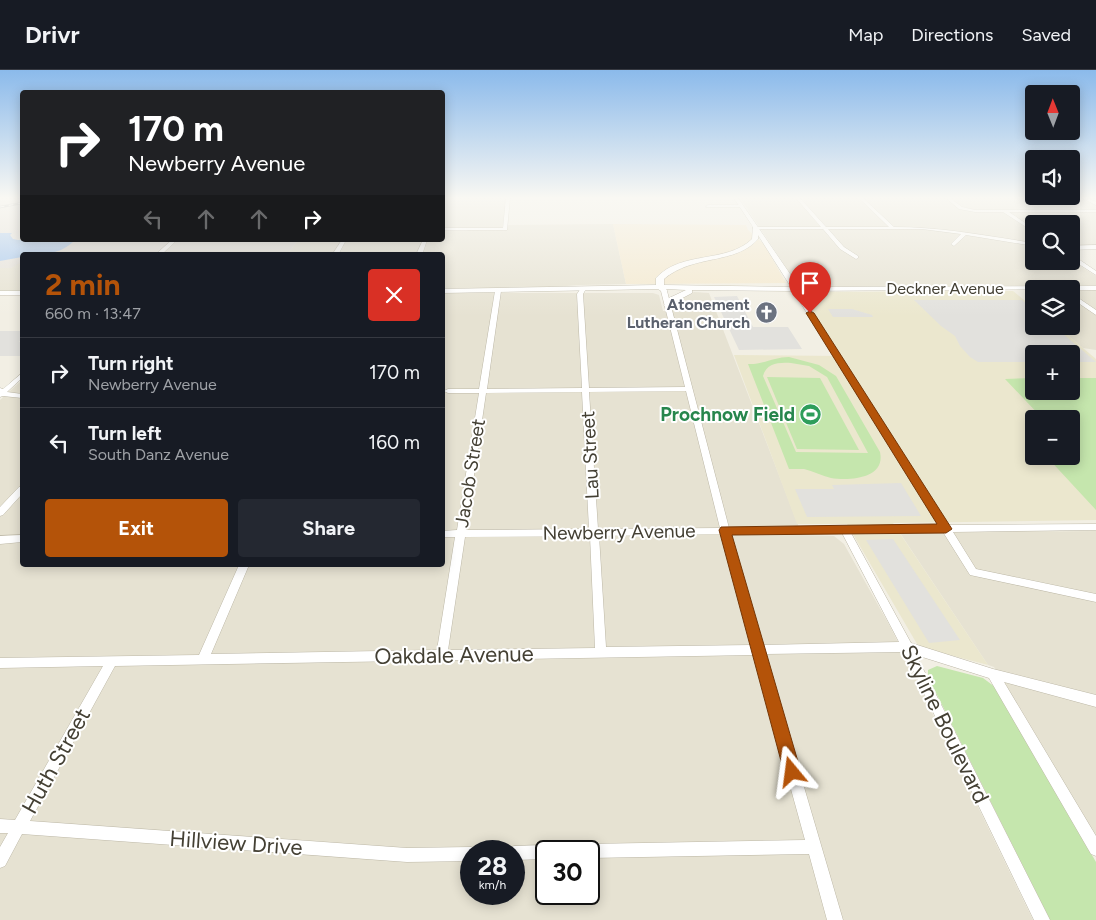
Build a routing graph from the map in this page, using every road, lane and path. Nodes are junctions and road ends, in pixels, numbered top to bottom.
1 (756, 238) edge
2 (759, 238) edge
3 (763, 238) edge
4 (833, 238) edge
5 (960, 238) edge
6 (992, 238) edge
7 (173, 242) edge
8 (1025, 243) edge
9 (954, 244) dead end
10 (1096, 247) edge
11 (1080, 248) edge
12 (161, 252) edge
13 (856, 257) dead end
14 (1080, 262) edge
15 (1096, 273) edge
16 (663, 286) junction
17 (1025, 288) edge
18 (1080, 288) edge
19 (1096, 288) edge
20 (583, 289) junction
21 (795, 289) junction
22 (445, 291) edge
23 (498, 291) junction
24 (689, 291) junction
25 (0, 293) edge
26 (20, 293) edge
27 (1080, 301) edge
28 (668, 306) junction
29 (1096, 313) edge
30 (20, 377) edge
31 (690, 390) junction
32 (448, 391) dead end
33 (586, 391) junction
34 (1, 392) edge
35 (483, 392) junction
36 (20, 396) edge
37 (20, 491) edge
38 (0, 513) edge
39 (1096, 527) edge
40 (844, 529) junction
41 (946, 529) junction
42 (725, 530) junction
43 (594, 532) junction
44 (445, 534) edge
45 (461, 534) junction
46 (20, 539) edge
47 (0, 540) edge
48 (243, 567) edge
49 (1096, 598) edge
50 (907, 647) junction
51 (758, 650) junction
52 (601, 652) junction
53 (442, 655) junction
54 (203, 659) junction
55 (112, 660) junction
56 (0, 663) edge
57 (993, 674) junction
58 (1096, 702) edge
59 (0, 826) edge
60 (19, 827) junction
61 (813, 847) junction
62 (1096, 849) edge
63 (600, 851) edge
64 (460, 854) edge
65 (0, 861) edge
66 (835, 920) edge
67 (1042, 920) edge

1 - 16 street
2 - 16 street
3 - 21 street
4 - 13 street
5 - 9 street
6 - 8 street
7 - 12 street
10 - 11 street
14 - 15 street
16 - 20 street, Deckner Avenue
16 - 20 street, Deckner Avenue
16 - 21 street, Deckner Avenue
16 - 24 street, Deckner Avenue
16 - 28 street
17 - 21 street, Deckner Avenue
18 - 19 street, Deckner Avenue
20 - 23 street, Deckner Avenue
20 - 33 street, Lau Street
21 - 24 street, Deckner Avenue
21 - 41 street
22 - 23 street, Deckner Avenue
23 - 35 street, Jacob Street
24 - 28 street
25 - 26 street
27 - 29 street
28 - 31 street
30 - 34 street
31 - 33 street
31 - 42 street
32 - 35 street
33 - 35 street
33 - 43 street, Lau Street
34 - 36 street
35 - 45 street, Jacob Street
37 - 38 street
39 - 41 street, Newberry Avenue
40 - 41 street, Newberry Avenue
40 - 42 street, Newberry Avenue
40 - 50 street, Skyline Boulevard
41 - 49 street
42 - 43 street, Newberry Avenue
42 - 51 street
43 - 45 street, Newberry Avenue
43 - 52 street, Lau Street
44 - 45 street, Newberry Avenue
45 - 53 street, Jacob Street
46 - 47 street
48 - 54 street
50 - 51 street, Oakdale Avenue
50 - 57 street, Oakdale Avenue
50 - 67 street, Skyline Boulevard
51 - 52 street, Oakdale Avenue
51 - 61 street
52 - 53 street, Oakdale Avenue
53 - 54 street, Oakdale Avenue
54 - 55 street, Oakdale Avenue
55 - 56 street, Oakdale Avenue
55 - 60 street, Huth Street
57 - 58 street, Oakdale Avenue
57 - 62 street
59 - 60 street, Hillview Drive
60 - 64 street, Hillview Drive
60 - 65 street, Huth Street
61 - 63 street
61 - 66 street

